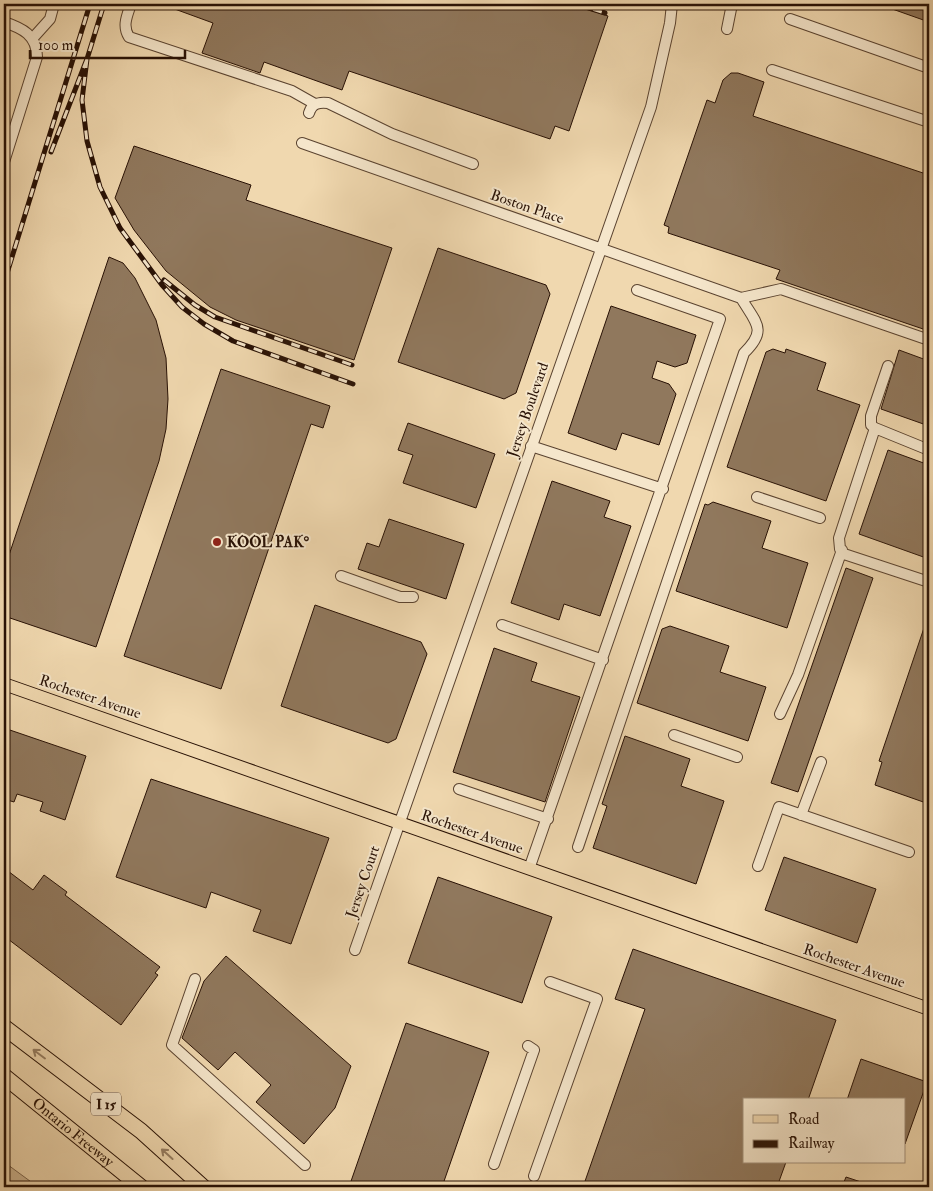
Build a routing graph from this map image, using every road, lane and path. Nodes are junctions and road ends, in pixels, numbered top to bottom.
1 (54, 4) edge
2 (132, 4) edge
3 (672, 4) edge
4 (732, 4) edge
5 (790, 19) dead end
6 (4, 22) edge
7 (727, 29) dead end
8 (32, 39) junction
9 (929, 68) edge
10 (772, 70) dead end
11 (315, 104) junction
12 (309, 113) dead end
13 (929, 122) edge
14 (302, 143) dead end
15 (4, 162) edge
16 (473, 164) dead end
17 (600, 248) junction
18 (637, 290) dead end
19 (741, 298) junction
20 (929, 340) edge
21 (888, 366) dead end
22 (875, 428) junction
23 (531, 446) junction
24 (929, 450) edge
25 (663, 489) junction
26 (757, 497) dead end
27 (820, 518) dead end
28 (842, 550) junction
29 (341, 576) dead end
30 (929, 582) edge
31 (413, 597) dead end
32 (502, 625) dead end
33 (603, 660) junction
34 (4, 684) edge
35 (780, 714) dead end
36 (674, 735) dead end
37 (737, 757) dead end
38 (821, 762) dead end
39 (459, 789) dead end
40 (801, 815) junction
41 (548, 818) junction
42 (399, 823) junction
43 (578, 847) dead end
44 (909, 852) dead end
45 (758, 866) dead end
46 (529, 869) junction
47 (355, 950) dead end
48 (195, 979) dead end
49 (550, 982) dead end
50 (929, 1009) edge
51 (4, 1027) edge
52 (528, 1046) dead end
53 (4, 1076) edge
54 (494, 1164) dead end
55 (305, 1165) dead end
56 (534, 1176) dead end
57 (141, 1187) edge
58 (203, 1187) edge

1 - 8 street
2 - 11 street
3 - 17 street, Jersey Boulevard
4 - 7 street
5 - 9 street
6 - 8 street
8 - 15 street
10 - 13 street
11 - 12 street
11 - 16 street
14 - 17 street, Boston Place
17 - 19 street, Boston Place
17 - 23 street, Jersey Boulevard
18 - 25 street
19 - 20 street
19 - 43 street
21 - 22 street
22 - 24 street
22 - 28 street
23 - 25 street
23 - 42 street, Jersey Boulevard
25 - 33 street
26 - 27 street
28 - 30 street
28 - 35 street
29 - 31 street
32 - 33 street
33 - 41 street
34 - 42 main road, Rochester Avenue
36 - 37 street
38 - 40 street
39 - 41 street
40 - 44 street
40 - 45 street
41 - 46 street
42 - 46 main road, Rochester Avenue
42 - 47 street, Jersey Court
46 - 50 main road, Rochester Avenue
48 - 55 street
49 - 56 street
58 -> 51 highway, I 15
52 - 54 street
53 - 57 highway, Ontario Freeway

